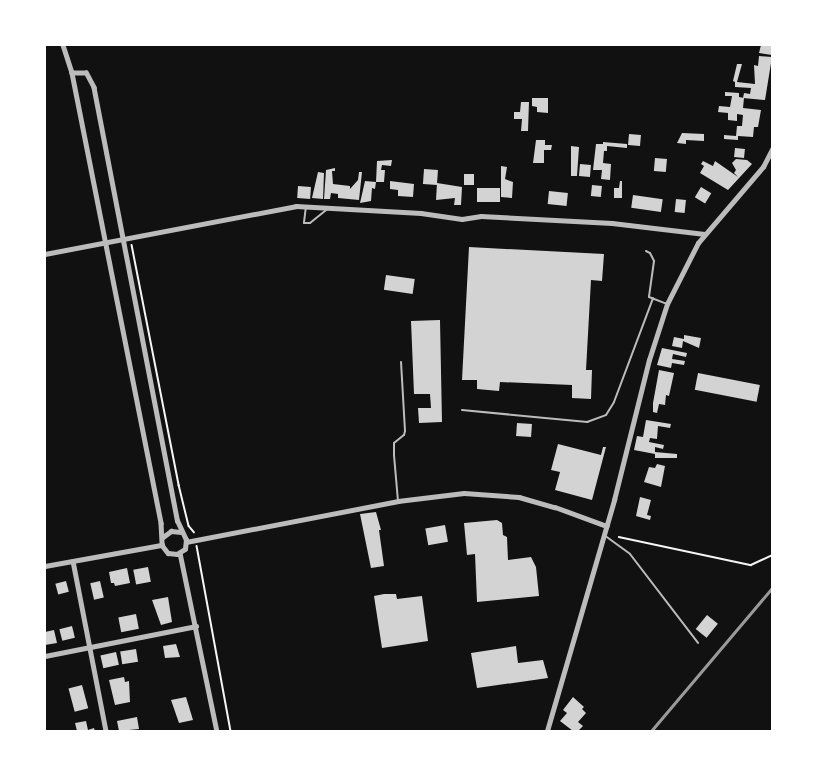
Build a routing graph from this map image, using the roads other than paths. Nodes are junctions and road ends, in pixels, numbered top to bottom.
1 (63, 45) edge
2 (72, 73) junction
3 (772, 149) edge
4 (306, 206) junction
5 (328, 208) junction
6 (704, 234) junction
7 (122, 239) junction
8 (106, 242) junction
9 (646, 251) dead end
10 (45, 254) edge
11 (653, 298) junction
12 (668, 304) junction
13 (401, 362) dead end
14 (462, 410) dead end
15 (398, 501) junction
16 (607, 526) junction
17 (181, 532) junction
18 (604, 535) junction
19 (163, 538) junction
20 (186, 542) junction
21 (162, 545) junction
22 (180, 553) junction
23 (73, 561) junction
24 (45, 566) edge
25 (196, 626) junction
26 (698, 643) dead end
27 (90, 647) junction
28 (45, 656) edge
29 (106, 731) edge
30 (217, 731) edge
31 (547, 731) edge

1 - 2 street
2 - 7 street
2 - 8 street
3 - 6 street
4 - 5 street
4 - 5 lane
4 - 7 street
5 - 6 street
6 - 12 street
7 - 8 street
7 - 17 street
8 - 10 street
8 - 19 street
9 - 11 lane
11 - 12 lane
11 - 14 lane
12 - 16 street
13 - 15 lane
15 - 16 street
15 - 20 street
16 - 18 street
17 - 19 street
17 - 20 street
18 - 26 lane
18 - 31 street
19 - 21 street
20 - 22 street
21 - 22 street
21 - 23 street
22 - 25 street
23 - 24 street
23 - 27 street
25 - 27 street
25 - 30 street
27 - 28 street
27 - 29 street

